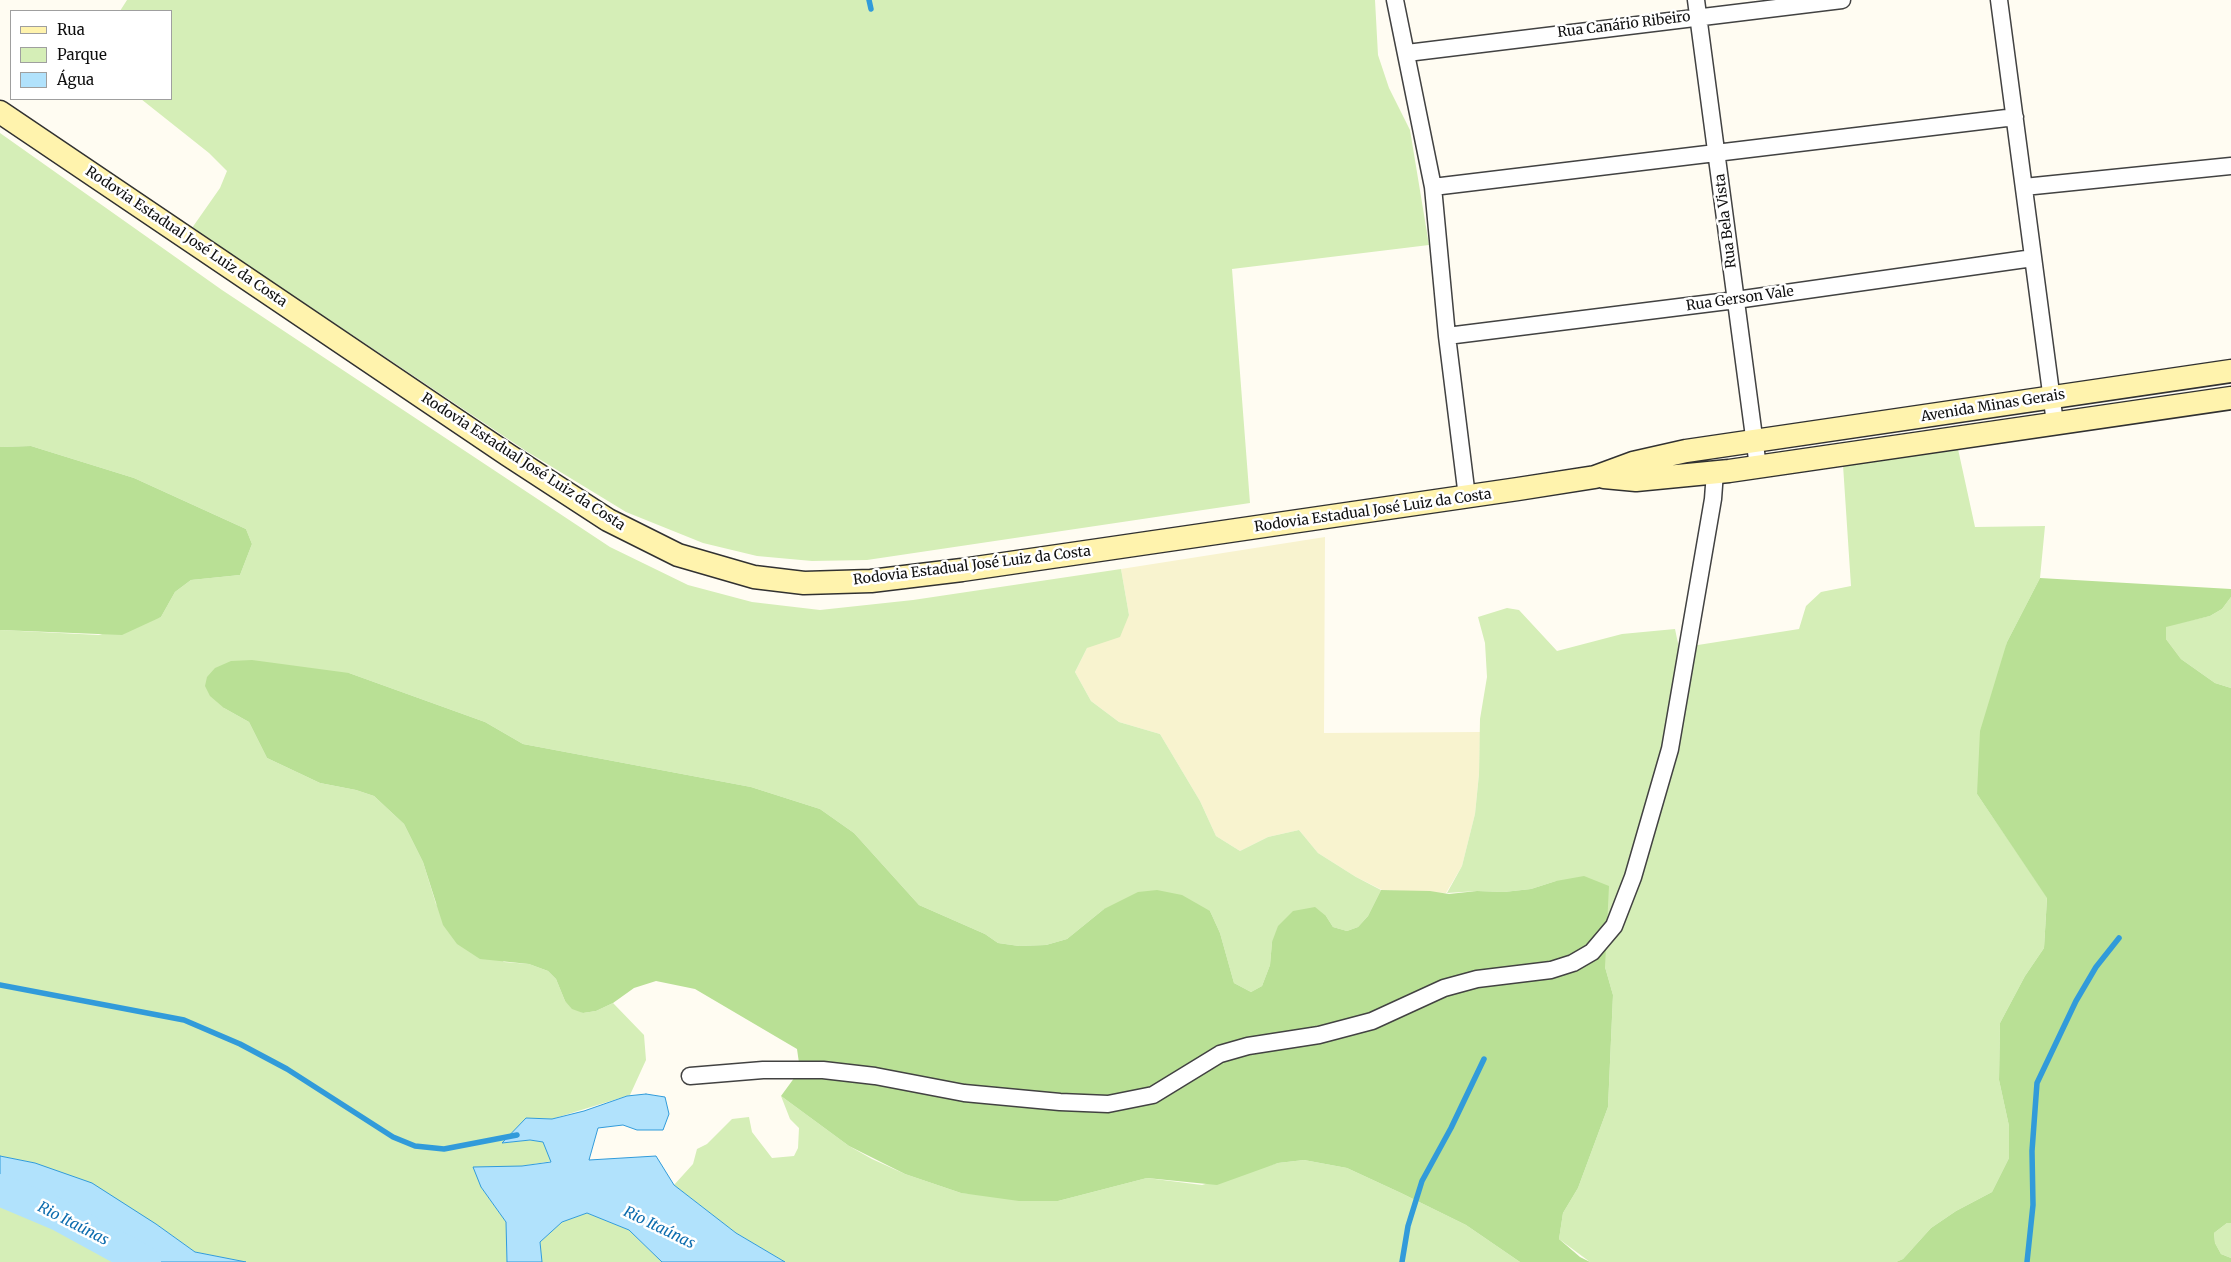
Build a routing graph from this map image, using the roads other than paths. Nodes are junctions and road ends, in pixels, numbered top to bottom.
1 (1395, 0) edge
2 (1842, 0) edge
3 (1999, 0) edge
4 (1697, 8) edge
5 (1407, 53) junction
6 (0, 112) edge
7 (2015, 117) junction
8 (1718, 154) junction
9 (2231, 166) edge
10 (1432, 187) junction
11 (2024, 188) junction
12 (2033, 258) junction
13 (1736, 300) junction
14 (1447, 336) junction
15 (2231, 371) edge
16 (2174, 379) junction
17 (2050, 397) junction
18 (2231, 398) edge
19 (2178, 405) junction
20 (2055, 423) junction
21 (1754, 442) junction
22 (1758, 467) junction
23 (1715, 472) junction
24 (1595, 476) junction
25 (1467, 497) junction
26 (690, 1076) dead end

1 - 5 street
2 - 4 street, Rua Canário Ribeiro
3 - 7 street
4 - 5 street, Rua Canário Ribeiro
4 - 8 street, Rua Bela Vista
5 - 10 street
6 - 25 main road, Rodovia Estadual José Luiz da Costa
7 - 8 street
7 - 11 street
8 - 10 street
8 - 13 street, Rua Bela Vista
9 - 11 street
10 - 14 street
11 - 12 street
12 - 13 street, Rua Gerson Vale
12 - 17 street
13 - 14 street, Rua Gerson Vale
13 - 21 street, Rua Bela Vista
14 - 25 street
15 - 16 main road, Avenida Minas Gerais
16 - 17 main road, Avenida Minas Gerais
16 - 19 main road
17 - 20 street
17 - 21 main road, Avenida Minas Gerais
18 - 19 main road, Avenida Minas Gerais
19 - 20 main road, Avenida Minas Gerais
20 - 22 main road, Avenida Minas Gerais
21 - 22 street
21 - 24 main road, Avenida Minas Gerais
22 - 23 main road, Avenida Minas Gerais
23 - 24 main road, Avenida Minas Gerais
23 - 26 street
24 - 25 main road, Rodovia Estadual José Luiz da Costa

